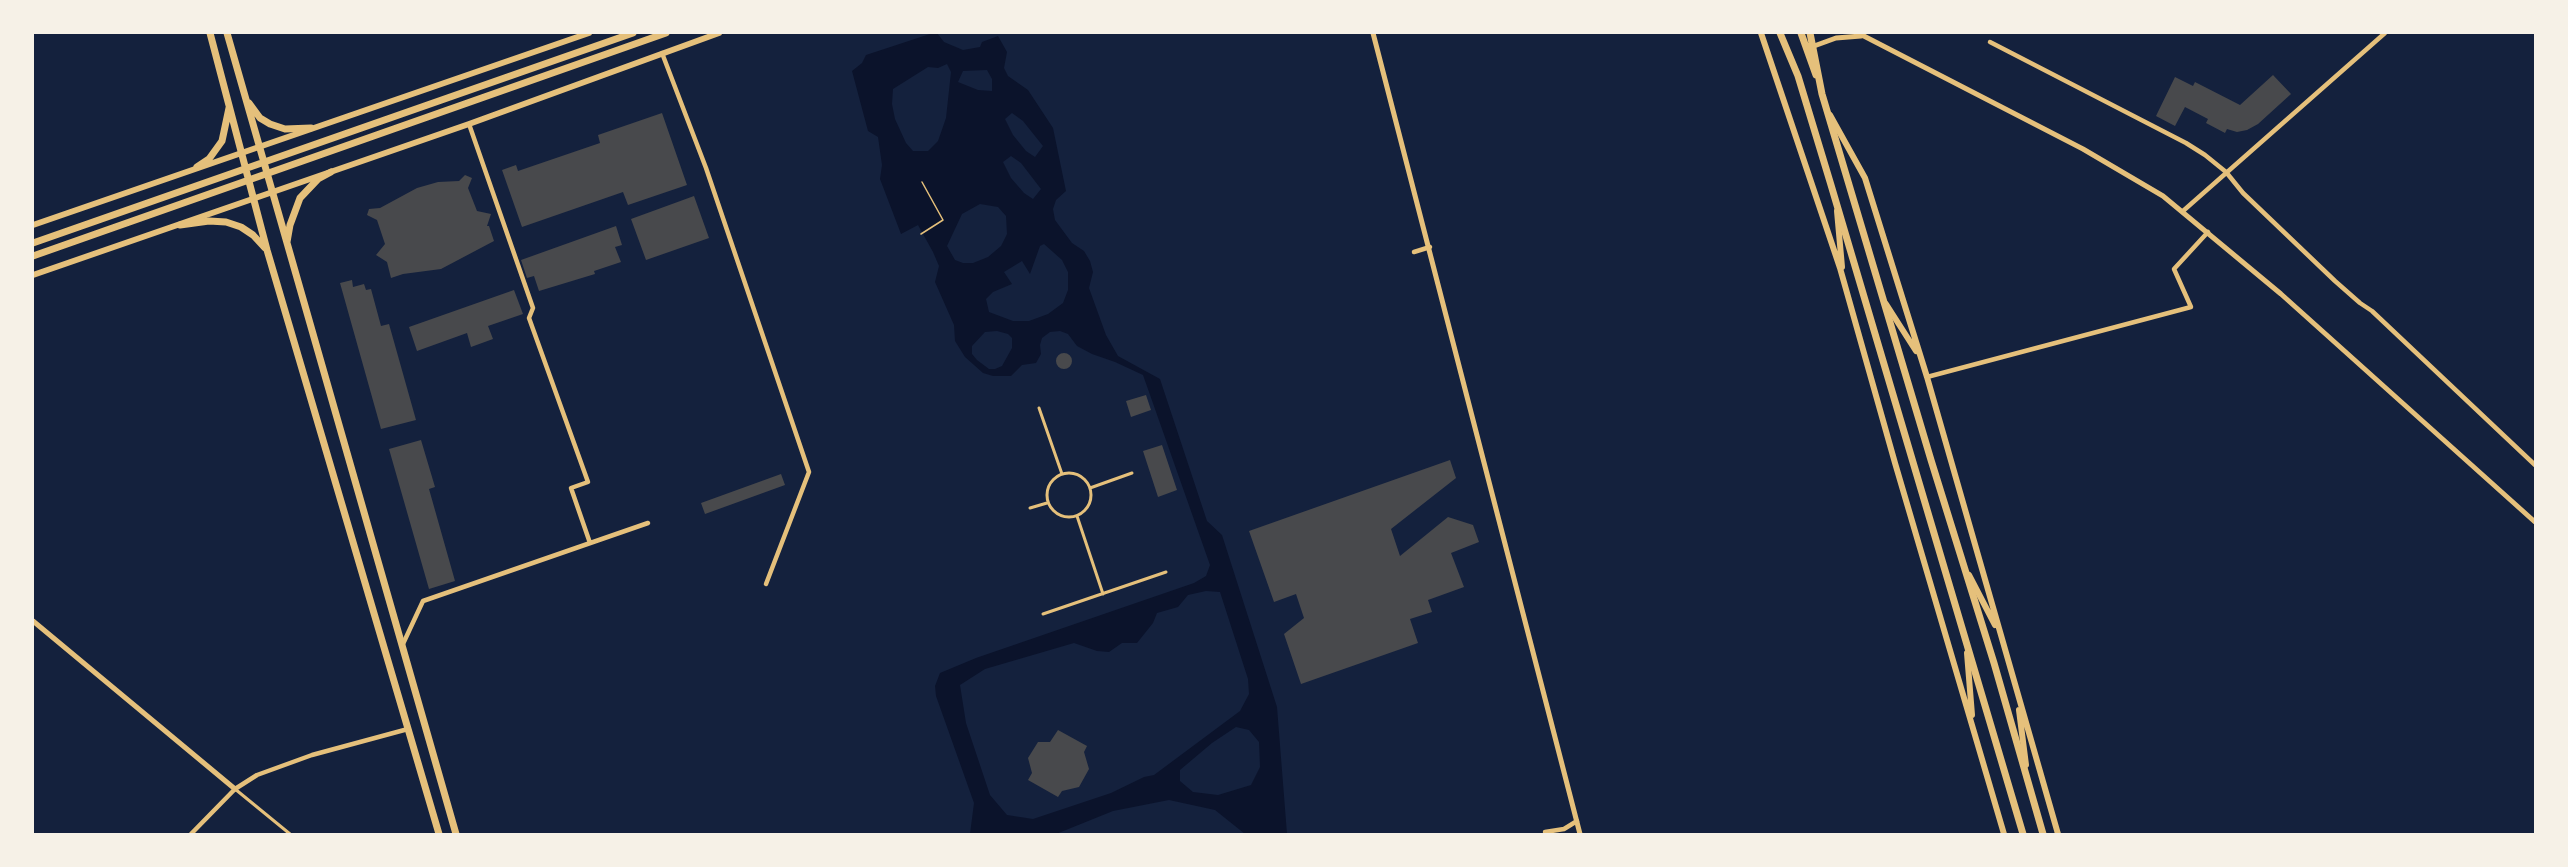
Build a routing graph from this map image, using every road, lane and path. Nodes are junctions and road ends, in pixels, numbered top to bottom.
1 (210, 33) edge
2 (227, 33) edge
3 (589, 33) edge
4 (633, 33) edge
5 (666, 33) edge
6 (719, 33) edge
7 (1373, 33) edge
8 (1761, 33) edge
9 (1780, 33) edge
10 (1786, 33) edge
11 (1801, 33) edge
12 (1810, 33) edge
13 (2385, 33) edge
14 (1860, 34) edge
15 (1990, 42) dead end
16 (1814, 46) junction
17 (662, 53) junction
18 (1798, 76) junction
19 (1822, 94) junction
20 (245, 96) junction
21 (230, 103) junction
22 (1827, 110) junction
23 (469, 124) junction
24 (311, 128) junction
25 (259, 146) junction
26 (242, 151) junction
27 (197, 167) junction
28 (331, 172) junction
29 (2226, 172) junction
30 (922, 182) dead end
31 (272, 193) junction
32 (254, 199) junction
33 (1835, 199) junction
34 (2183, 211) junction
35 (33, 225) edge
36 (180, 225) junction
37 (2208, 232) junction
38 (921, 234) dead end
39 (33, 243) edge
40 (287, 248) junction
41 (1430, 248) junction
42 (267, 250) junction
43 (1414, 252) dead end
44 (33, 256) edge
45 (33, 275) edge
46 (1844, 281) junction
47 (1884, 301) junction
48 (1921, 359) junction
49 (1927, 377) junction
50 (1039, 408) dead end
51 (2535, 465) edge
52 (1132, 473) dead end
53 (1062, 474) junction
54 (1090, 488) junction
55 (1047, 502) junction
56 (1030, 508) dead end
57 (1077, 516) junction
58 (2535, 522) edge
59 (648, 523) dead end
60 (590, 543) junction
61 (1961, 560) junction
62 (1166, 572) dead end
63 (766, 584) dead end
64 (1103, 594) junction
65 (1043, 614) dead end
66 (33, 621) edge
67 (2001, 636) junction
68 (1967, 646) junction
69 (401, 648) junction
70 (2016, 689) junction
71 (408, 729) junction
72 (1973, 729) junction
73 (235, 789) junction
74 (2029, 790) junction
75 (1577, 821) junction
76 (1545, 832) dead end
77 (191, 834) edge
78 (290, 834) edge
79 (439, 834) edge
80 (456, 834) edge
81 (1580, 834) edge
82 (2004, 834) edge
83 (2023, 834) edge
84 (2043, 834) edge
85 (2058, 834) edge

1 - 21 main road
2 - 20 main road
3 - 24 main road
4 - 39 main road
5 - 44 main road
6 - 17 main road
7 - 41 street
8 - 46 main road
9 - 18 main road
10 - 18 main road
11 - 19 main road
12 - 16 main road
13 - 29 street
14 - 16 street
14 - 34 street
15 - 29 street
16 - 19 main road
17 - 23 main road
17 - 63 street
18 - 33 main road
19 - 22 main road
20 - 24 main road
20 - 25 main road
21 - 26 main road
21 - 27 main road
22 - 47 main road
22 - 48 main road
23 - 28 main road
23 - 60 street
24 - 25 main road
25 - 26 main road
25 - 31 main road
26 - 27 main road
26 - 32 main road
27 - 35 main road
28 - 31 main road
28 - 40 main road
29 - 34 street
29 - 51 street
30 - 38 path
31 - 32 main road
31 - 40 main road
32 - 36 main road
32 - 42 main road
33 - 46 main road
33 - 68 main road
34 - 37 street
36 - 42 main road
36 - 45 main road
37 - 49 street
37 - 58 street
40 - 69 main road
41 - 43 street
41 - 75 street
42 - 71 main road
46 - 72 main road
47 - 48 main road
47 - 61 main road
48 - 49 main road
49 - 67 main road
50 - 53 street
52 - 54 street
53 - 54 street
53 - 55 street
54 - 57 street
55 - 56 street
55 - 57 street
57 - 64 street
59 - 60 street
60 - 69 street
61 - 67 main road
61 - 74 main road
62 - 64 street
64 - 65 street
66 - 73 street
67 - 70 main road
68 - 72 main road
68 - 83 main road
69 - 80 main road
70 - 74 main road
70 - 85 main road
71 - 73 street
71 - 79 main road
72 - 82 main road
73 - 77 street
73 - 78 street
74 - 84 main road
75 - 76 street
75 - 81 street

